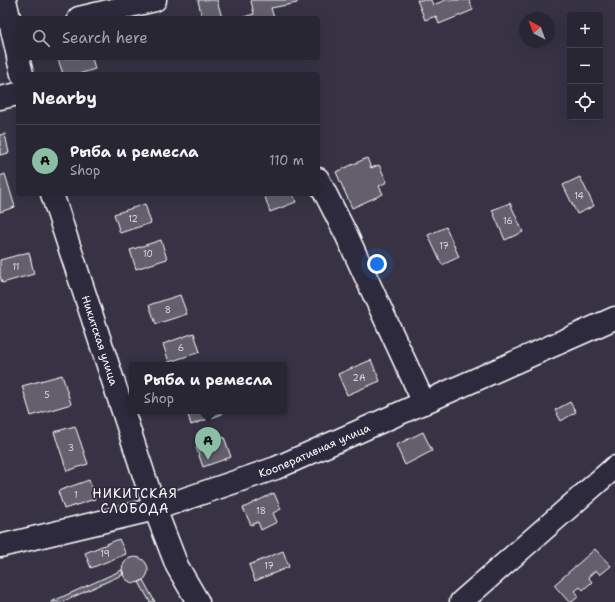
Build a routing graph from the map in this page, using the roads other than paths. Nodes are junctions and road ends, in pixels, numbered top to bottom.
1 (5, 0) edge
2 (155, 0) edge
3 (87, 16) edge
4 (16, 33) edge
5 (19, 60) edge
6 (22, 72) edge
7 (16, 94) edge
8 (0, 98) edge
9 (320, 183) edge
10 (53, 196) edge
11 (615, 318) edge
12 (424, 403) junction
13 (615, 467) edge
14 (155, 509) junction
15 (0, 546) edge
16 (198, 602) edge
17 (461, 602) edge

1 - 4 street
2 - 3 street
5 - 6 street
7 - 8 street
9 - 12 street
10 - 14 street, Никитская улица
11 - 12 street, Кооперативная улица
12 - 14 street, Кооперативная улица
13 - 17 street
14 - 15 street, Кооперативная улица
14 - 16 street, Никитская улица

